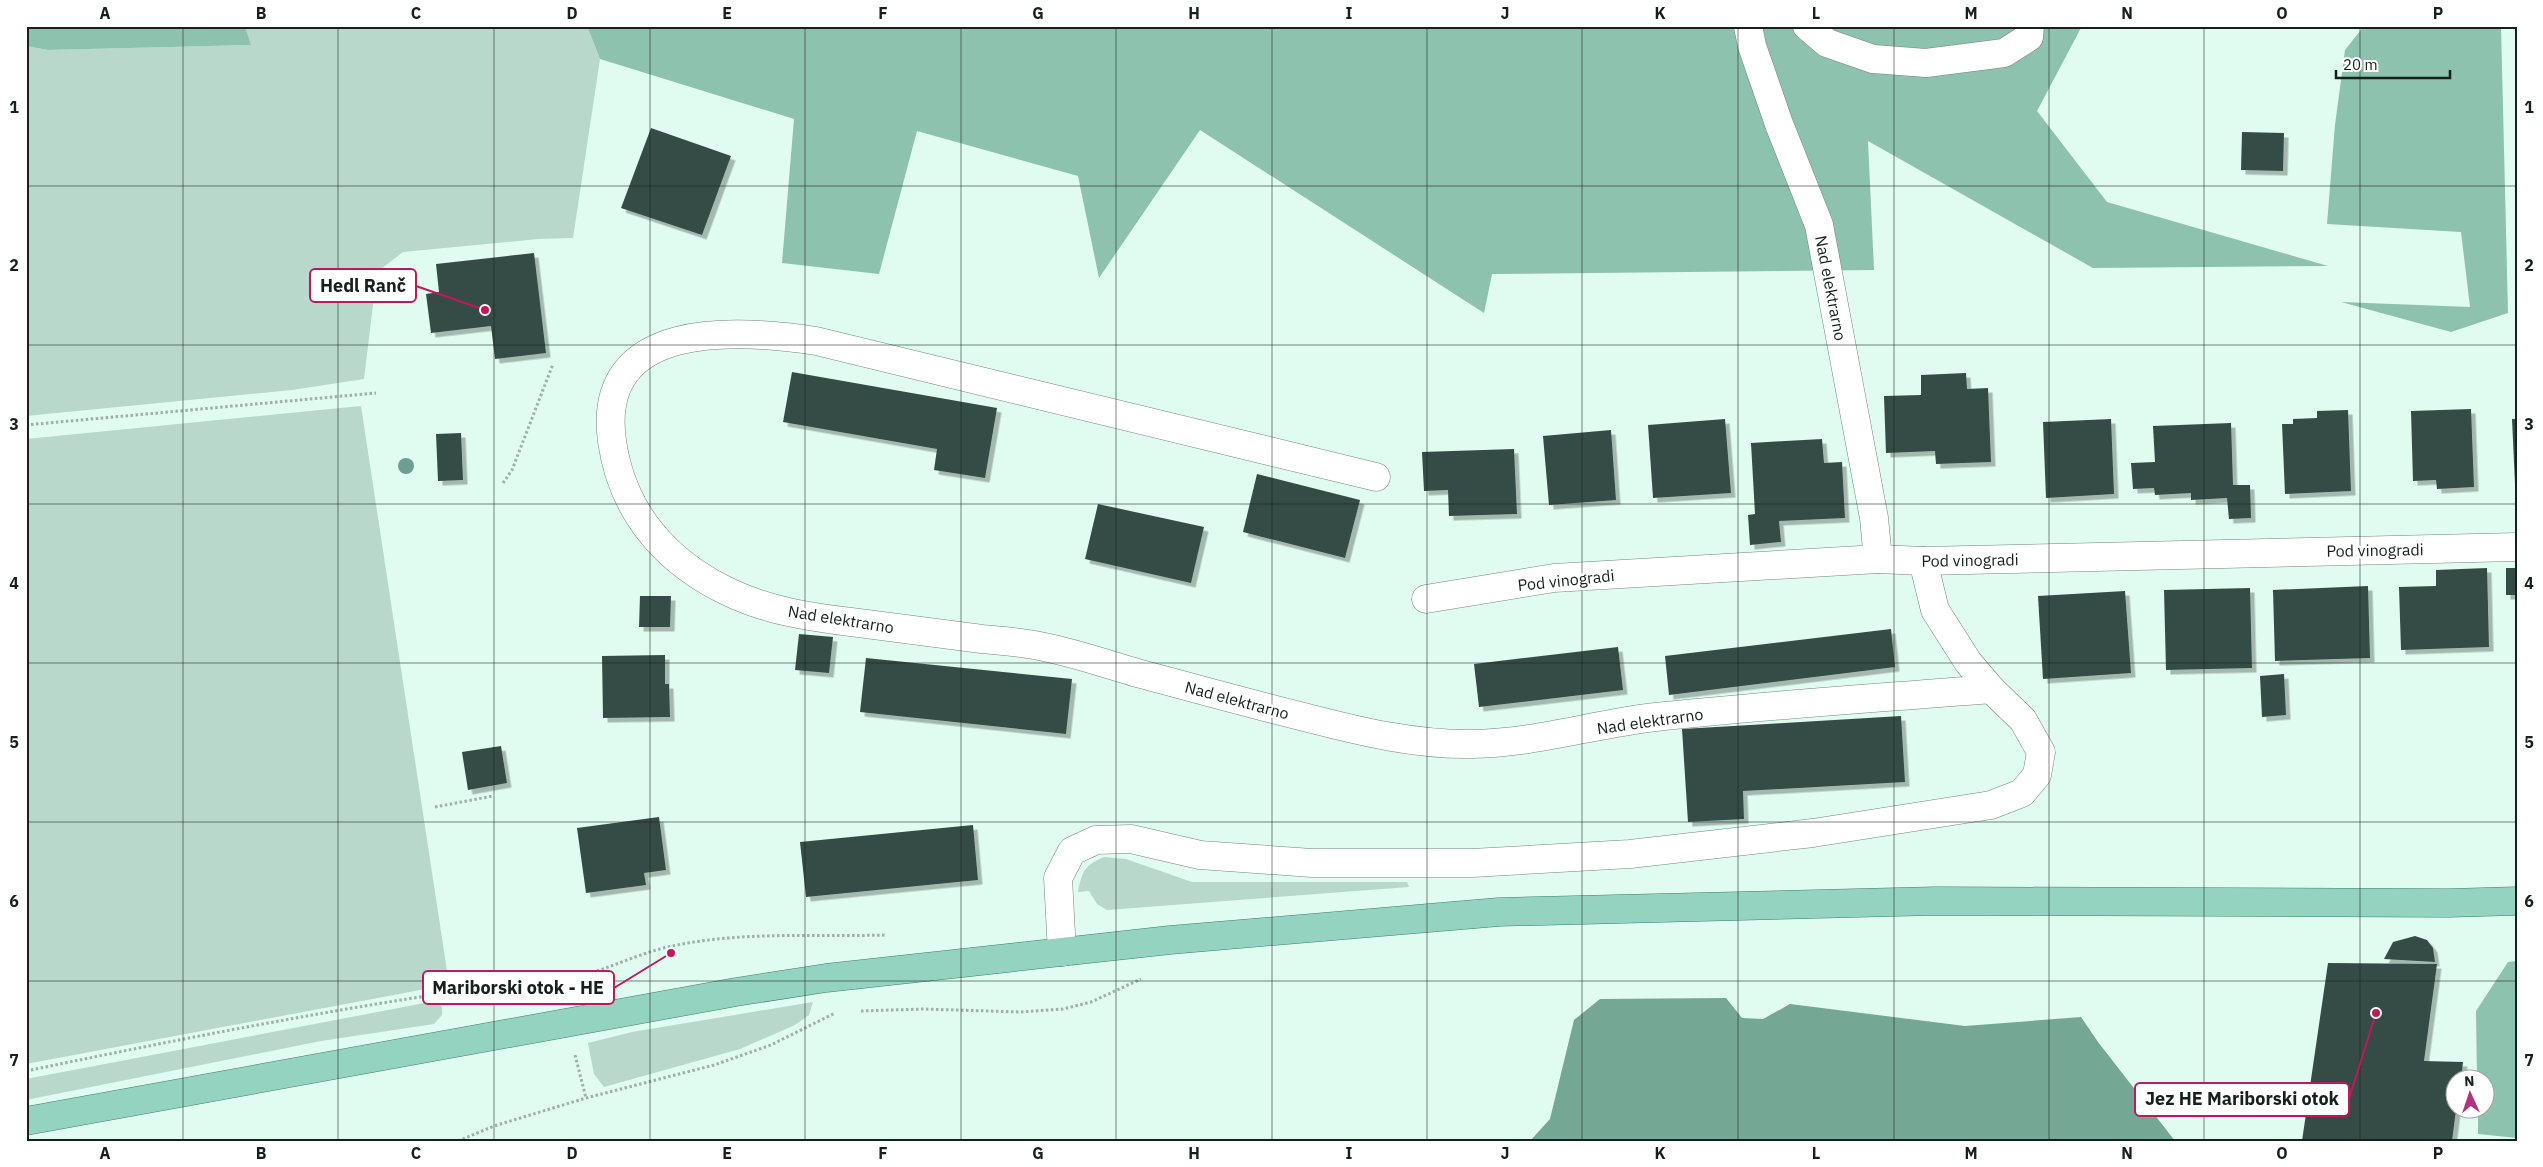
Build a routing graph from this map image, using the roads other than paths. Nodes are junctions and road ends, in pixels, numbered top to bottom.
1 (1748, 26) edge
2 (1807, 26) edge
3 (2030, 26) edge
4 (1376, 477) dead end
5 (2517, 547) edge
6 (1878, 559) junction
7 (1923, 562) junction
8 (1426, 599) dead end
9 (1991, 689) junction
10 (2517, 901) edge
11 (1062, 952) junction
12 (26, 1121) edge

1 - 6 street, Nad elektrarno
2 - 3 street
4 - 9 street, Nad elektrarno
5 - 7 street, Pod vinogradi
6 - 7 street, Pod vinogradi
6 - 8 street, Pod vinogradi
7 - 9 street
9 - 11 street
10 - 11 main road
11 - 12 main road

